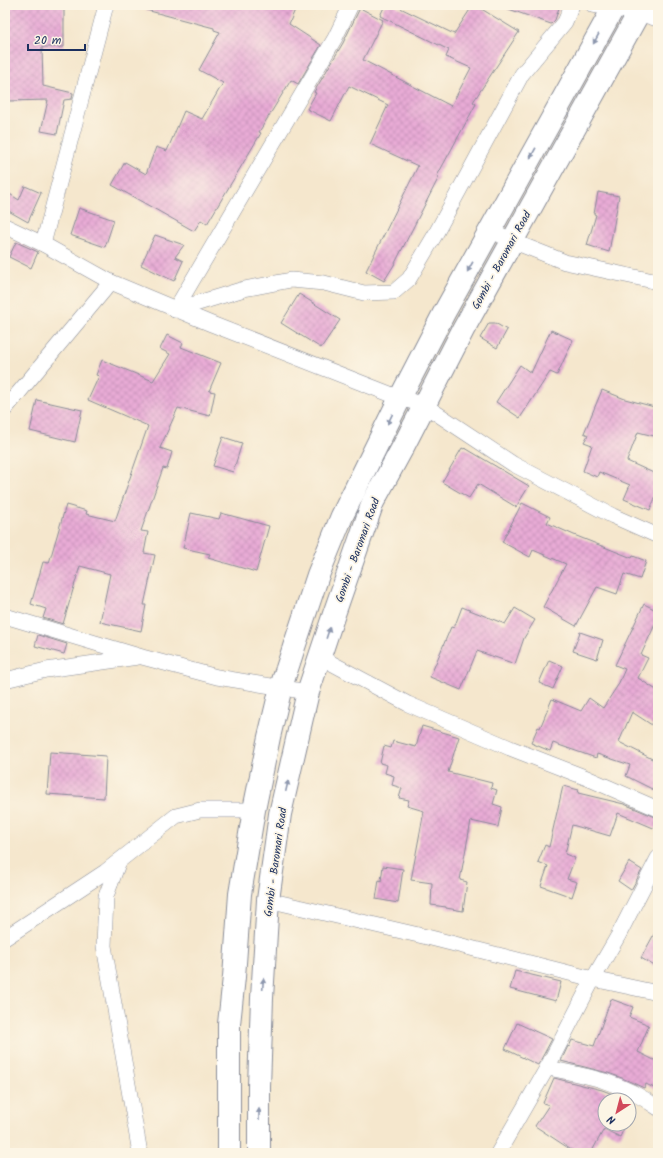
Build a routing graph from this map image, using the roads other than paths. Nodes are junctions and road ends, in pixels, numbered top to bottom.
1 (106, 5) edge
2 (351, 5) edge
3 (572, 5) edge
4 (607, 6) edge
5 (647, 12) edge
6 (5, 226) edge
7 (491, 230) junction
8 (512, 241) junction
9 (43, 244) junction
10 (111, 282) junction
11 (658, 282) edge
12 (175, 310) junction
13 (400, 398) junction
14 (424, 405) junction
15 (5, 409) edge
16 (658, 536) edge
17 (5, 616) edge
18 (142, 656) junction
19 (320, 657) junction
20 (5, 680) edge
21 (281, 687) junction
22 (308, 692) junction
23 (658, 809) edge
24 (254, 810) junction
25 (658, 858) edge
26 (119, 861) junction
27 (268, 900) junction
28 (5, 938) edge
29 (593, 980) junction
30 (658, 993) edge
31 (547, 1068) junction
32 (658, 1108) edge
33 (140, 1153) edge
34 (229, 1153) edge
35 (259, 1153) edge
36 (498, 1153) edge

1 - 9 street
2 - 12 street
3 - 12 street
4 - 5 street
4 -> 7 main road, Gombi - Baromari Road
5 - 8 main road, Gombi - Baromari Road
6 - 9 street
7 - 8 street
7 -> 13 main road, Gombi - Baromari Road
8 - 11 street
8 - 14 main road, Gombi - Baromari Road
9 - 10 street
10 - 12 street
10 - 15 street
12 - 13 street
13 - 14 street
13 -> 21 main road, Gombi - Baromari Road
14 - 16 street
19 -> 14 main road, Gombi - Baromari Road
17 - 18 street
18 - 20 street
18 - 21 street
19 - 22 main road, Gombi - Baromari Road
19 - 23 street
21 - 22 street
21 - 24 main road, Gombi - Baromari Road
27 -> 22 main road, Gombi - Baromari Road
24 - 26 street
24 - 34 main road, Gombi - Baromari Road
25 - 29 street
26 - 28 street
26 - 33 street
27 - 29 street
35 -> 27 main road, Gombi - Baromari Road
29 - 30 street
29 - 31 street
31 - 32 street
31 - 36 street

